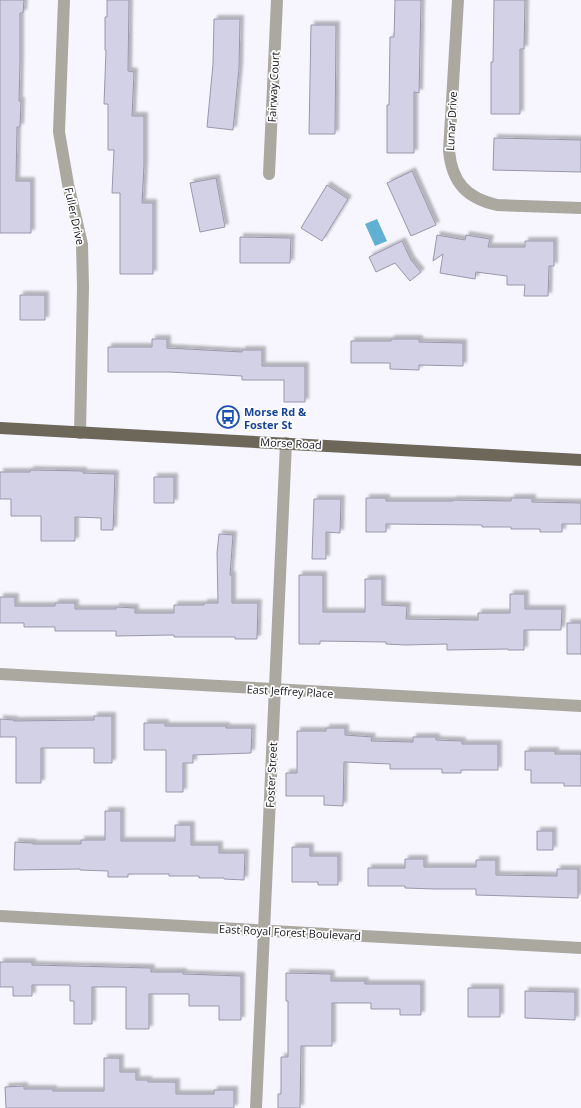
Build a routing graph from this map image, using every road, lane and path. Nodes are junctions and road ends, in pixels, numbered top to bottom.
1 (64, 0) edge
2 (277, 0) edge
3 (458, 0) edge
4 (269, 174) dead end
5 (581, 208) edge
6 (0, 428) edge
7 (80, 433) junction
8 (286, 443) junction
9 (581, 460) edge
10 (0, 674) edge
11 (275, 690) junction
12 (581, 706) edge
13 (0, 916) edge
14 (264, 931) junction
15 (581, 948) edge
16 (256, 1108) edge

1 - 7 street, Fuller Drive
2 - 4 street, Fairway Court
3 - 5 street, Lunar Drive
6 - 7 main road, Morse Road
7 - 8 main road, Morse Road
8 - 9 main road, Morse Road
8 - 11 street, Foster Street
10 - 11 street, East Jeffrey Place
11 - 12 street, East Jeffrey Place
11 - 14 street, Foster Street
13 - 14 street, East Royal Forest Boulevard
14 - 15 street, East Royal Forest Boulevard
14 - 16 street, Foster Street

